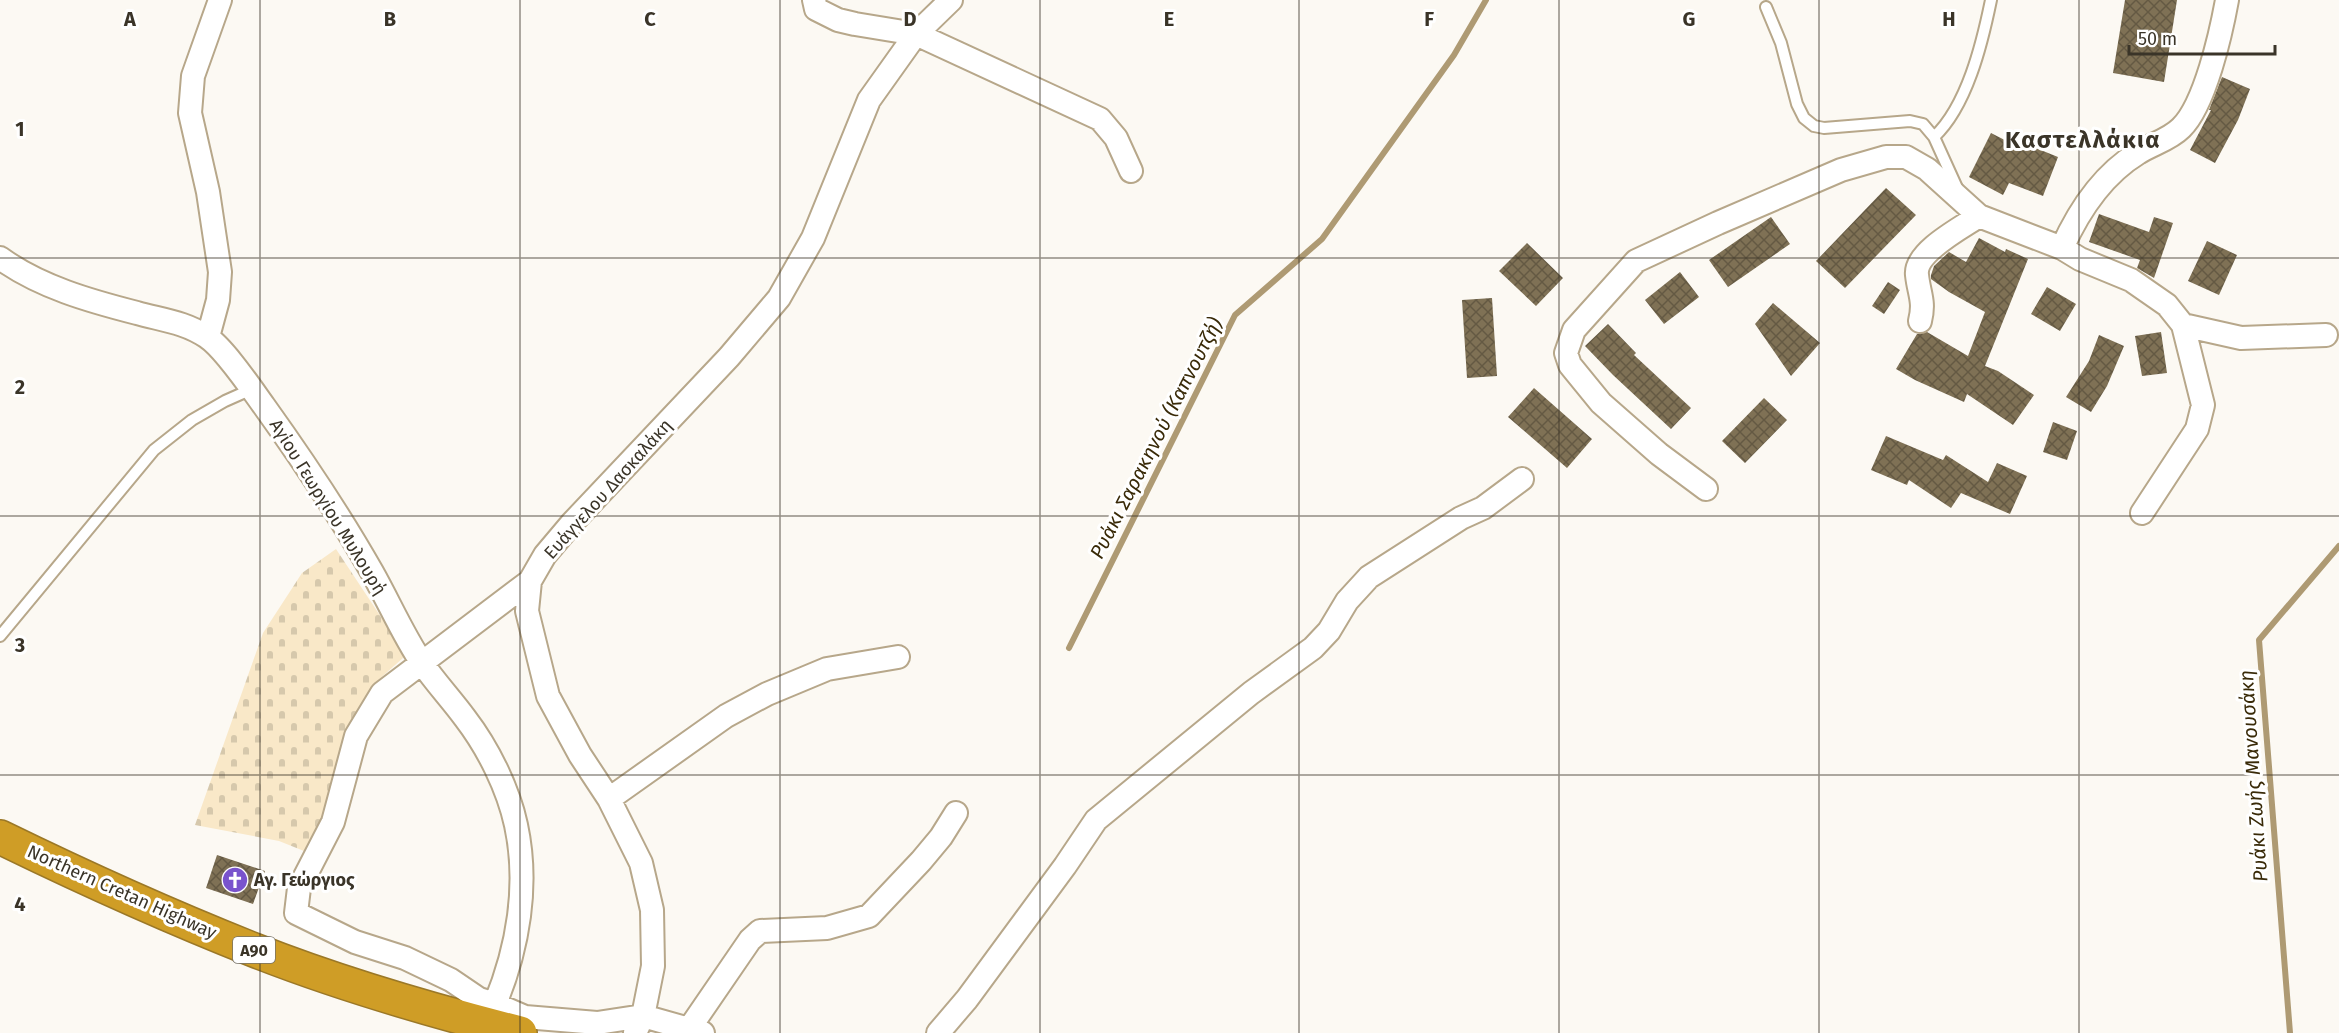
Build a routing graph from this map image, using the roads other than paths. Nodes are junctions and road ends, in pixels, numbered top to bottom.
1 (220, 0) edge
2 (814, 0) edge
3 (951, 0) edge
4 (1990, 0) edge
5 (2227, 0) edge
6 (1766, 7) dead end
7 (916, 34) junction
8 (1935, 137) junction
9 (1131, 171) dead end
10 (1958, 197) junction
11 (1979, 216) junction
12 (2062, 248) junction
13 (0, 258) edge
14 (1920, 321) dead end
15 (2183, 326) junction
16 (2326, 335) dead end
17 (208, 338) junction
18 (252, 389) junction
19 (1522, 479) dead end
20 (1706, 489) dead end
21 (2142, 513) dead end
22 (531, 580) junction
23 (0, 636) edge
24 (898, 657) dead end
25 (421, 663) junction
26 (609, 799) junction
27 (956, 813) dead end
28 (0, 837) edge
29 (495, 1004) junction
30 (639, 1024) edge
31 (696, 1031) edge
32 (520, 1033) edge
33 (938, 1033) edge

1 - 17 street
2 - 7 street
3 - 7 street, Ευάγγελου Δασκαλάκη
4 - 8 lane
5 - 12 street
6 - 8 lane
7 - 9 street
7 - 22 street, Ευάγγελου Δασκαλάκη
8 - 10 lane
10 - 11 street
10 - 20 street
11 - 12 street
11 - 14 street
12 - 15 street
13 - 17 street, Αγίου Γεωργίου Μυλουρή
15 - 16 street
15 - 21 street
17 - 18 street, Αγίου Γεωργίου Μυλουρή
18 - 23 lane
18 - 25 street, Αγίου Γεωργίου Μυλουρή
19 - 33 street
22 - 25 street
22 - 26 street, Ευάγγελου Δασκαλάκη
24 - 26 street
25 - 29 street, Αγίου Γεωργίου Μυλουρή
25 - 29 street
26 - 30 street, Ευάγγελου Δασκαλάκη
27 - 31 street
28 - 32 highway, Northern Cretan Highway / Α90
29 - 30 street
30 - 31 street

